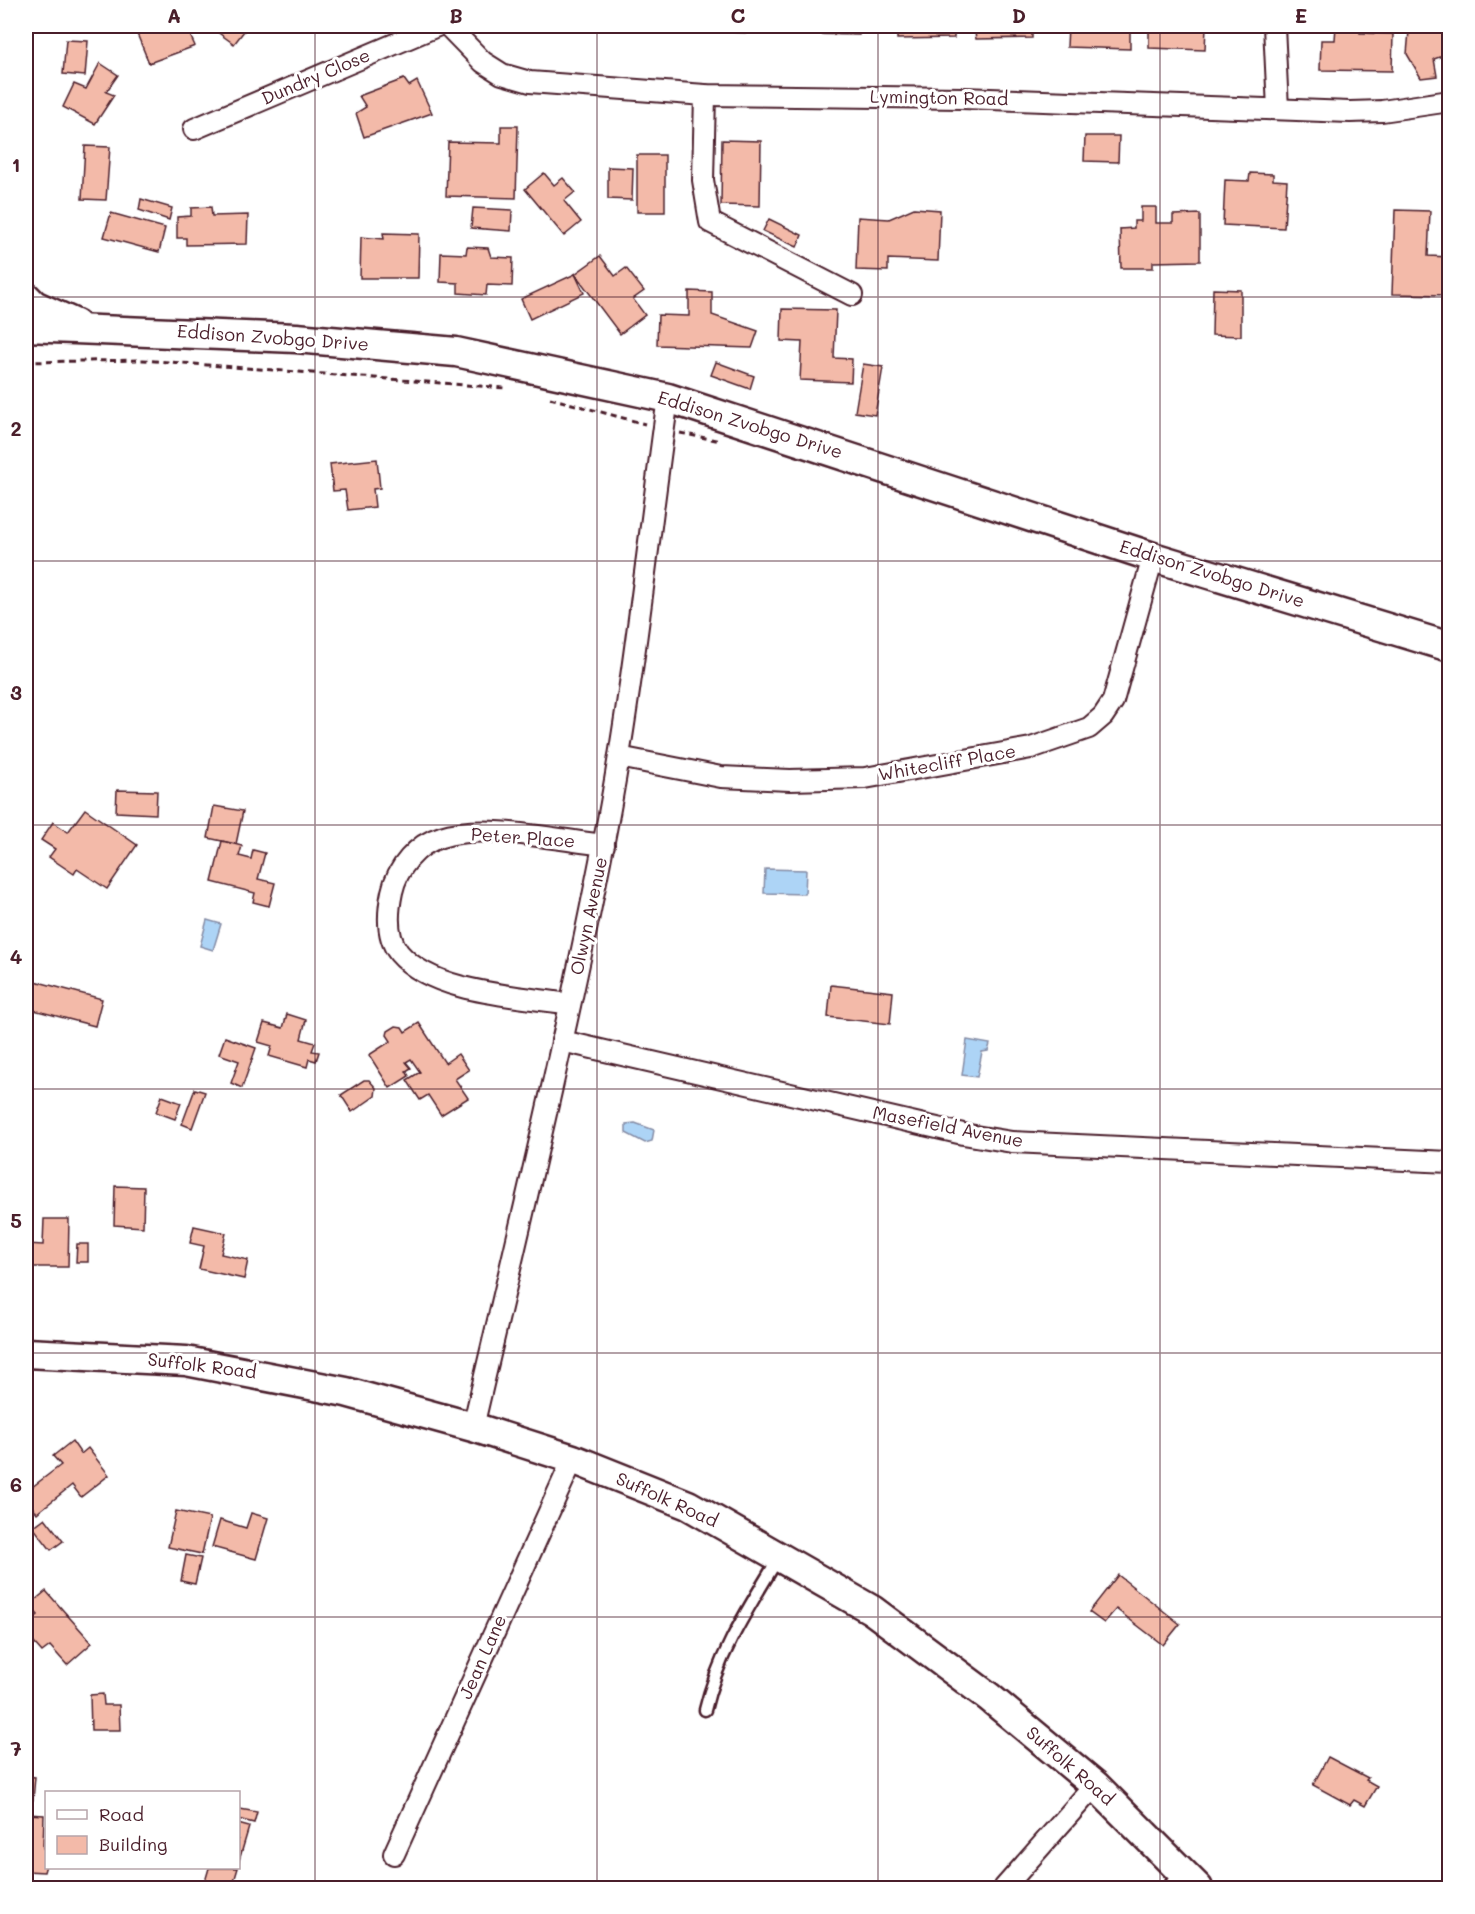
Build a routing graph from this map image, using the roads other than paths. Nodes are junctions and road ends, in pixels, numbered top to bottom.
1 (437, 26) edge
2 (448, 26) edge
3 (1274, 26) edge
4 (705, 95) junction
5 (1449, 101) edge
6 (1278, 109) junction
7 (194, 129) dead end
8 (852, 295) dead end
9 (26, 297) edge
10 (26, 327) edge
11 (86, 328) junction
12 (668, 398) junction
13 (1154, 557) junction
14 (1449, 647) edge
15 (619, 757) junction
16 (603, 845) junction
17 (570, 1004) junction
18 (562, 1041) junction
19 (1449, 1162) edge
20 (26, 1353) edge
21 (473, 1427) junction
22 (573, 1459) junction
23 (779, 1557) junction
24 (705, 1710) dead end
25 (1095, 1785) junction
26 (394, 1854) dead end
27 (1182, 1882) edge
28 (1004, 1888) edge

1 - 7 street, Dundry Close
2 - 4 street, Lymington Road
3 - 6 street
4 - 6 street, Lymington Road
4 - 8 street
5 - 6 street, Lymington Road
9 - 11 street
10 - 11 street, Eddison Zvobgo Drive
11 - 12 street, Eddison Zvobgo Drive
12 - 13 street, Eddison Zvobgo Drive
12 - 15 street, Olwyn Avenue
13 - 14 street, Eddison Zvobgo Drive
13 - 15 street, Whitecliff Place
15 - 16 street, Olwyn Avenue
16 - 17 street, Olwyn Avenue
16 - 17 street, Peter Place
17 - 18 street, Olwyn Avenue
18 - 19 street, Masefield Avenue
18 - 21 street, Olwyn Avenue
20 - 21 street, Suffolk Road
21 - 22 street, Suffolk Road
22 - 23 street, Suffolk Road
22 - 26 street, Jean Lane
23 - 24 lane
23 - 25 street, Suffolk Road
25 - 27 street, Suffolk Road
25 - 28 street

